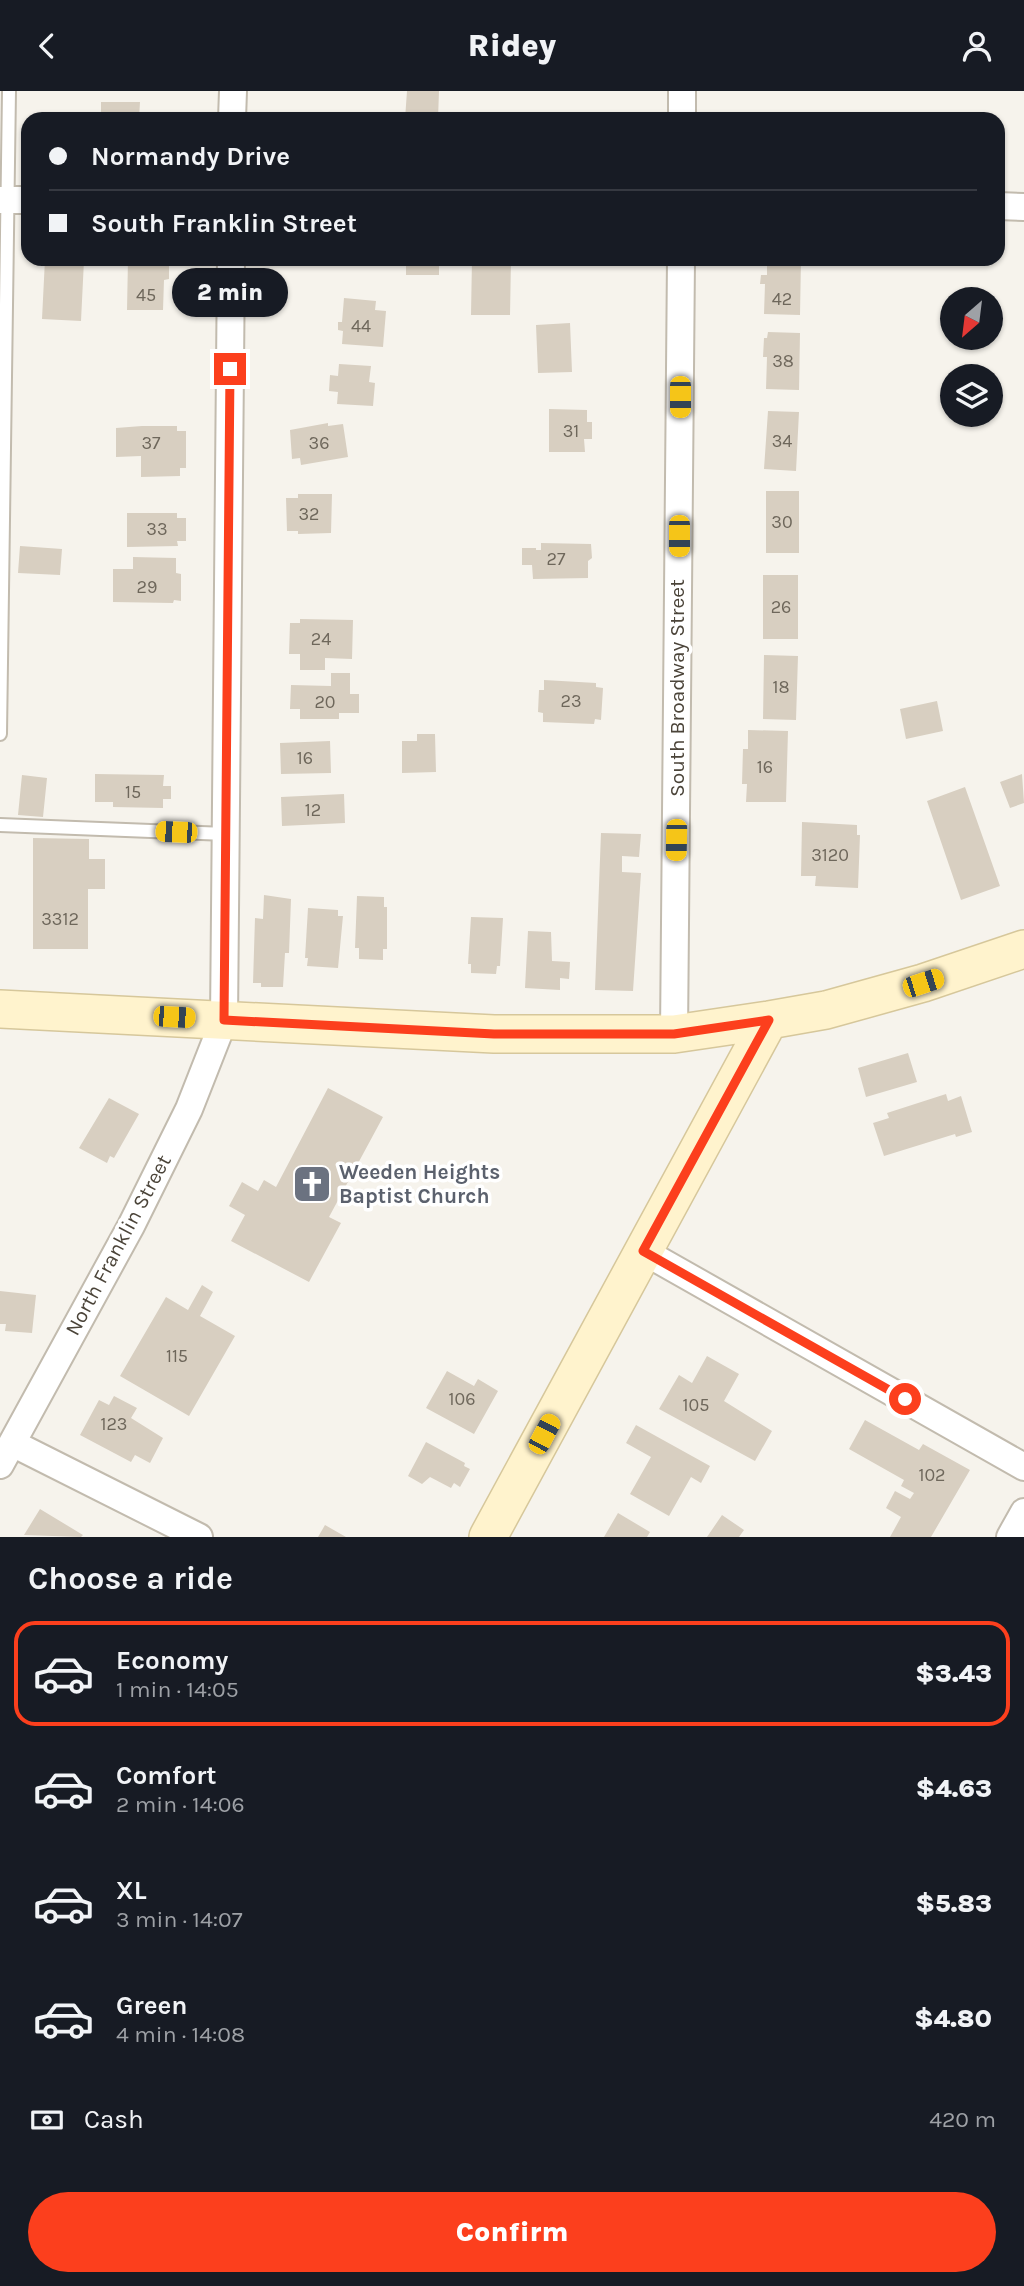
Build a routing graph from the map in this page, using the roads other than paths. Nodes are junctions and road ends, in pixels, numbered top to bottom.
1 (9, 91) edge
2 (233, 91) edge
3 (682, 91) edge
4 (232, 112) edge
5 (682, 112) edge
6 (12, 200) edge
7 (1005, 206) edge
8 (1024, 207) edge
9 (231, 266) edge
10 (681, 266) edge
11 (0, 734) edge
12 (0, 825) edge
13 (226, 834) junction
14 (1024, 949) edge
15 (0, 1009) edge
16 (224, 1020) junction
17 (769, 1020) junction
18 (674, 1034) junction
19 (643, 1251) junction
20 (6, 1454) edge
21 (1024, 1467) edge
22 (1024, 1511) edge
23 (199, 1537) edge
24 (488, 1537) edge
25 (1010, 1537) edge

1 - 6 lane
2 - 4 street
3 - 5 street
6 - 11 lane
7 - 8 street
9 - 13 street
10 - 18 street, South Broadway Street
12 - 13 lane
13 - 16 street
14 - 17 main road
15 - 16 main road
16 - 18 main road
16 - 20 street, North Franklin Street
17 - 18 main road
17 - 19 main road
19 - 21 street
19 - 24 main road
20 - 23 street
22 - 25 street

